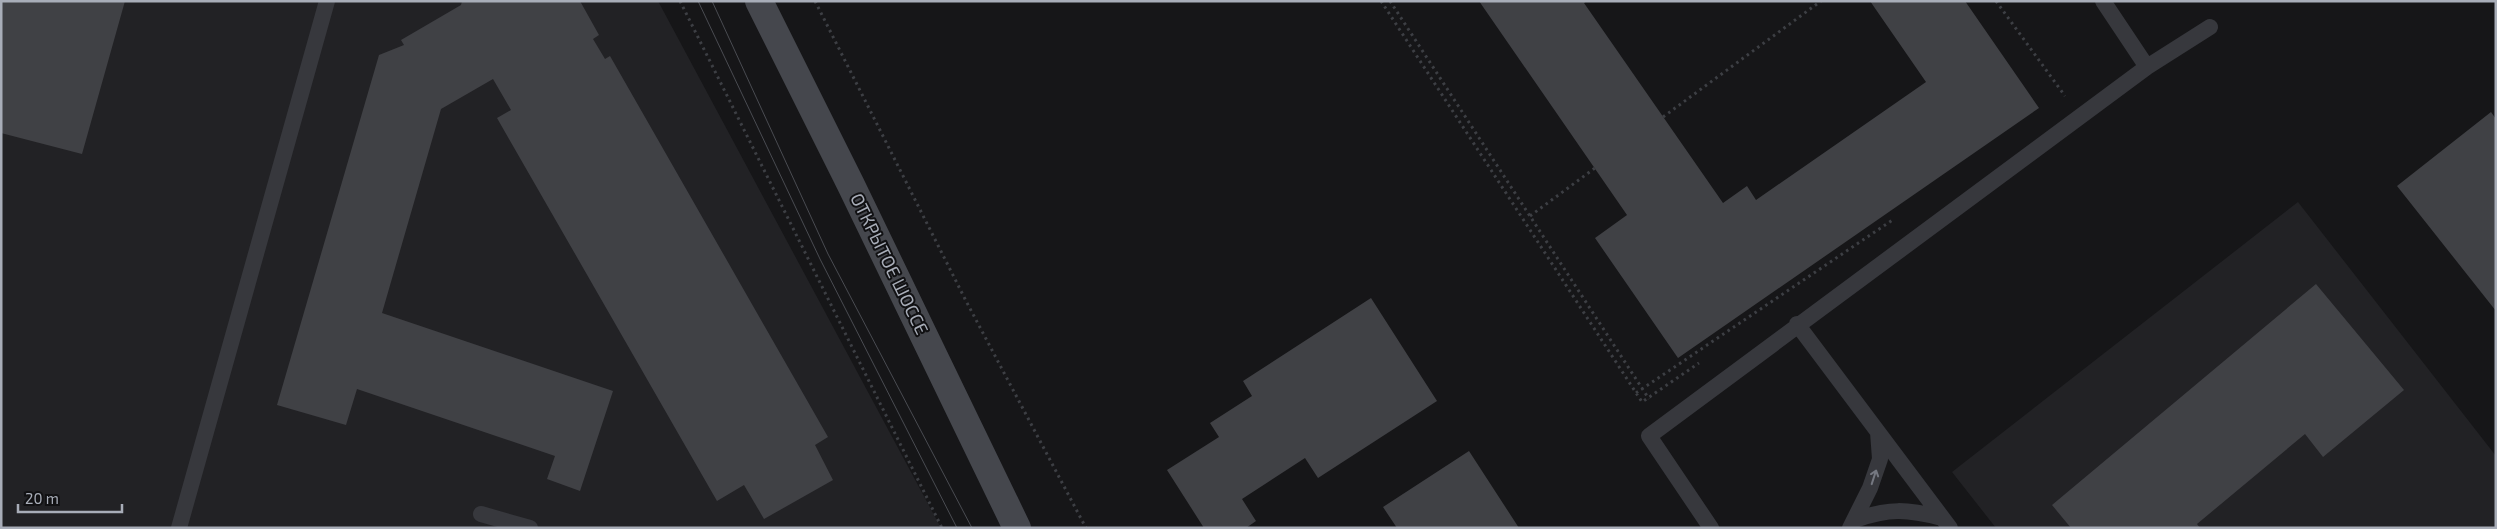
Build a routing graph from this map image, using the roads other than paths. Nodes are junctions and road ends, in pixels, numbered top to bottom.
1 (327, 1) edge
2 (759, 1) edge
3 (2103, 1) edge
4 (2210, 27) dead end
5 (2147, 67) junction
6 (1798, 324) junction
7 (1878, 432) junction
8 (481, 514) dead end
9 (1946, 523) edge
10 (1853, 524) edge
11 (179, 528) edge
12 (530, 528) edge
13 (1016, 528) edge
14 (1711, 528) edge

1 - 11 lane
2 - 13 main road, ОТКРЫТОЕ ШОССЕ
3 - 5 lane
4 - 5 lane
5 - 6 lane
6 - 7 lane
6 - 14 lane
7 - 9 lane
10 -> 7 lane
8 - 12 lane
9 - 10 lane

